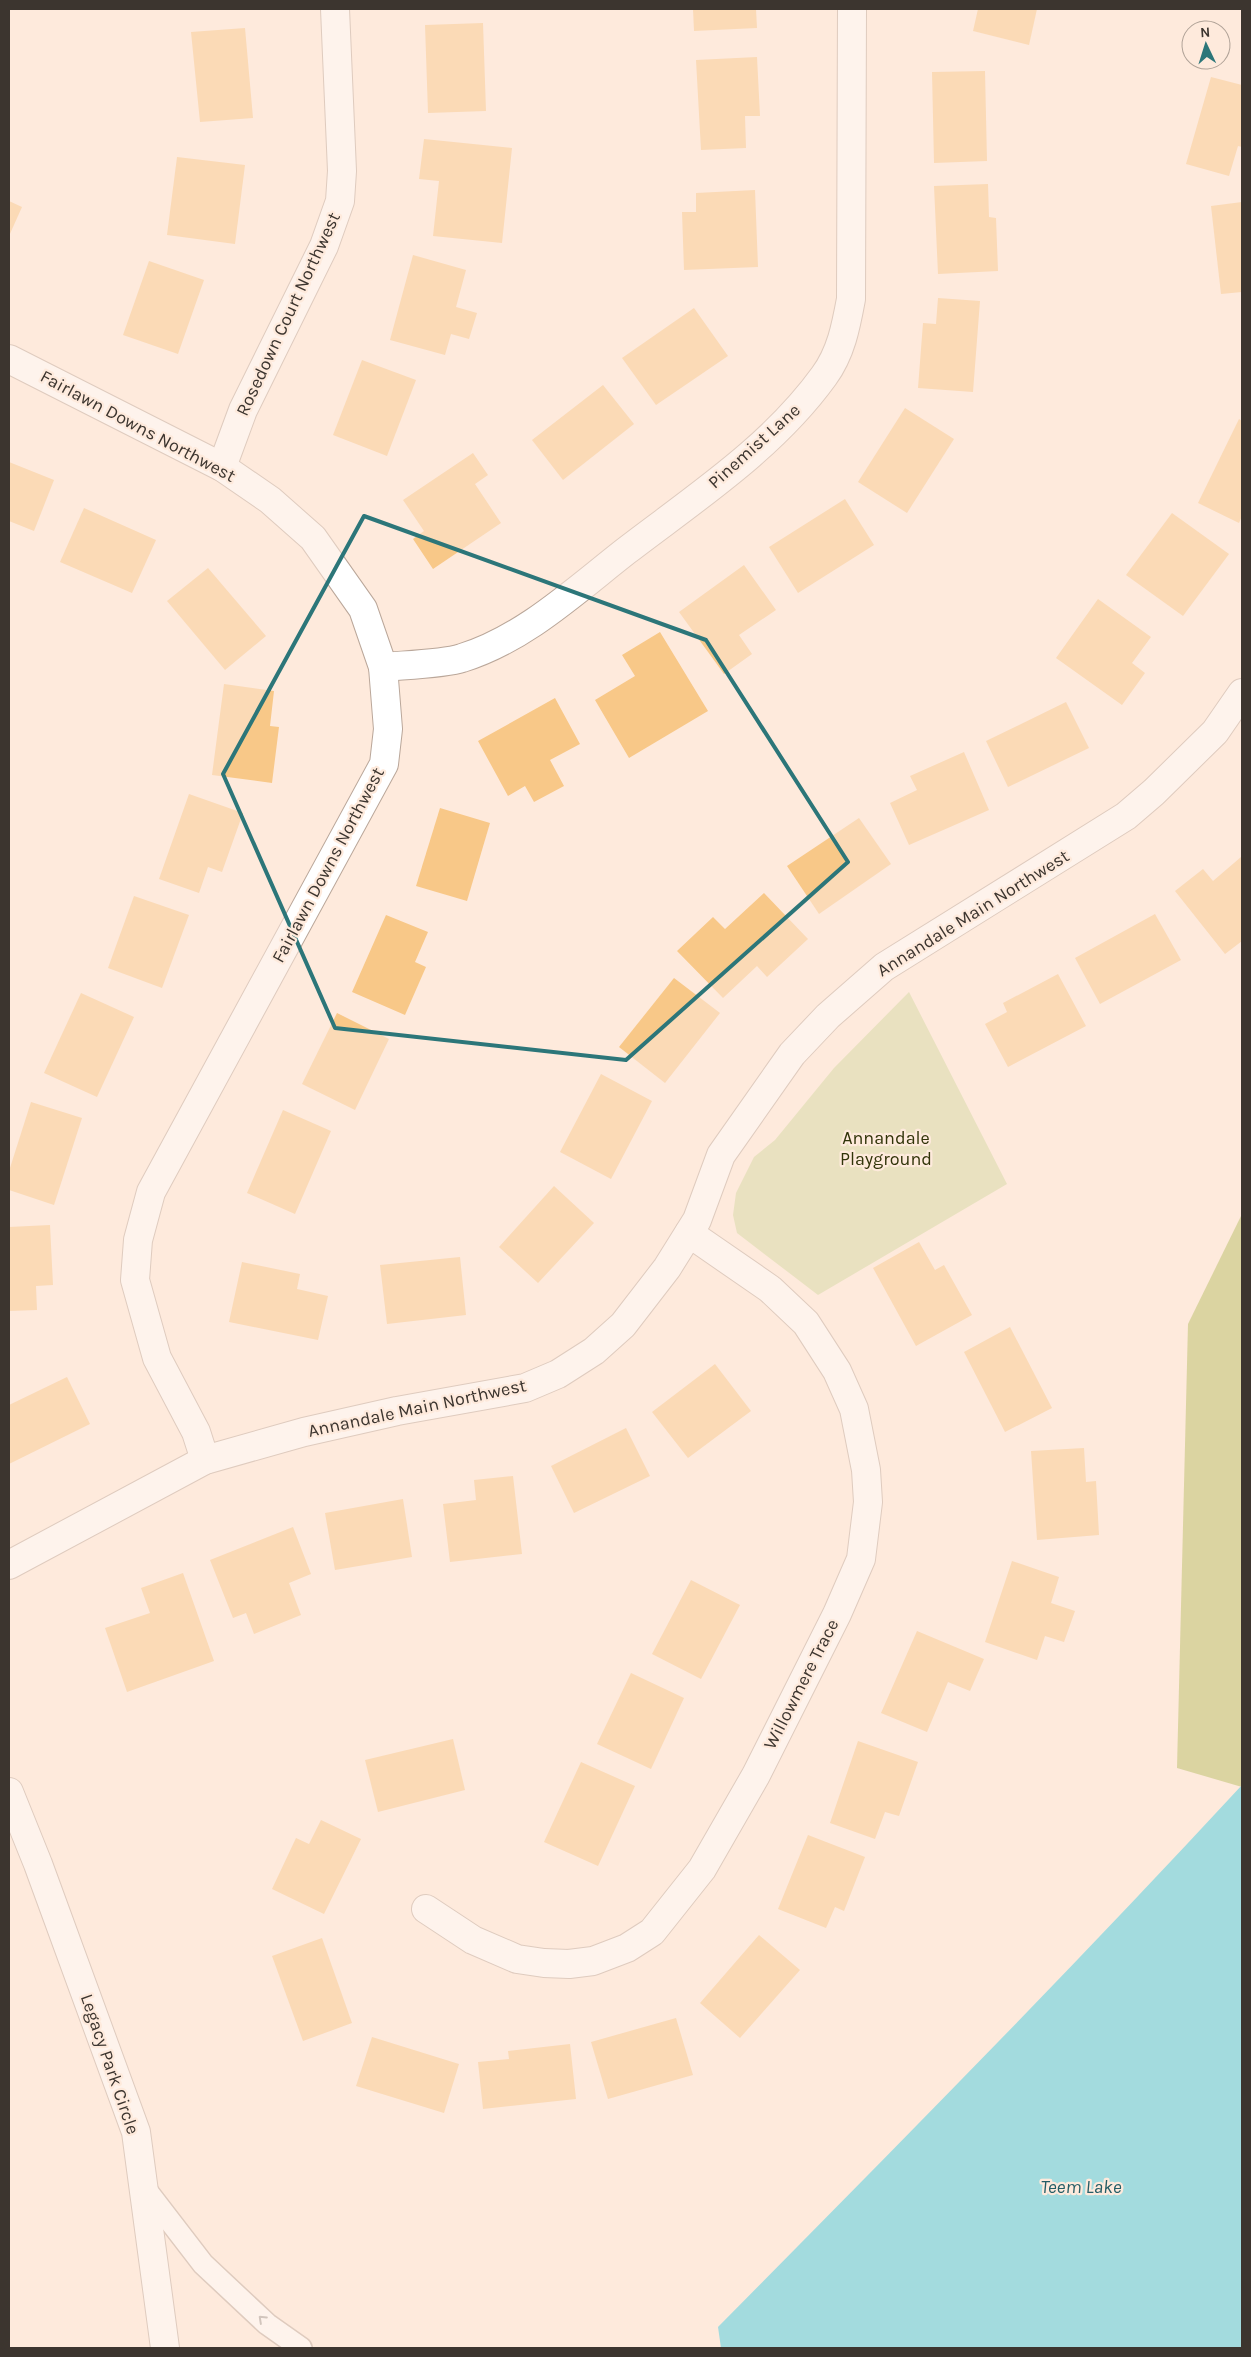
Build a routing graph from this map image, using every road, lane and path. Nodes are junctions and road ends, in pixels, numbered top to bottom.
1 (335, 9) edge
2 (852, 9) edge
3 (9, 359) edge
4 (222, 467) junction
5 (383, 667) junction
6 (1242, 693) edge
7 (689, 1233) junction
8 (205, 1460) junction
9 (9, 1565) edge
10 (9, 1792) edge
11 (426, 1909) dead end
12 (143, 2185) junction
13 (165, 2348) edge
14 (301, 2348) edge

1 - 4 street, Rosedown Court Northwest
2 - 5 street, Pinemist Lane
3 - 4 street, Fairlawn Downs Northwest
4 - 5 street, Fairlawn Downs Northwest
5 - 8 street, Fairlawn Downs Northwest
6 - 7 street, Annandale Main Northwest
7 - 8 street, Annandale Main Northwest
7 - 11 street, Willowmere Trace
8 - 9 street, Annandale Main Northwest
10 - 12 street, Legacy Park Circle
12 - 13 street, Legacy Park Circle
14 -> 12 lane

